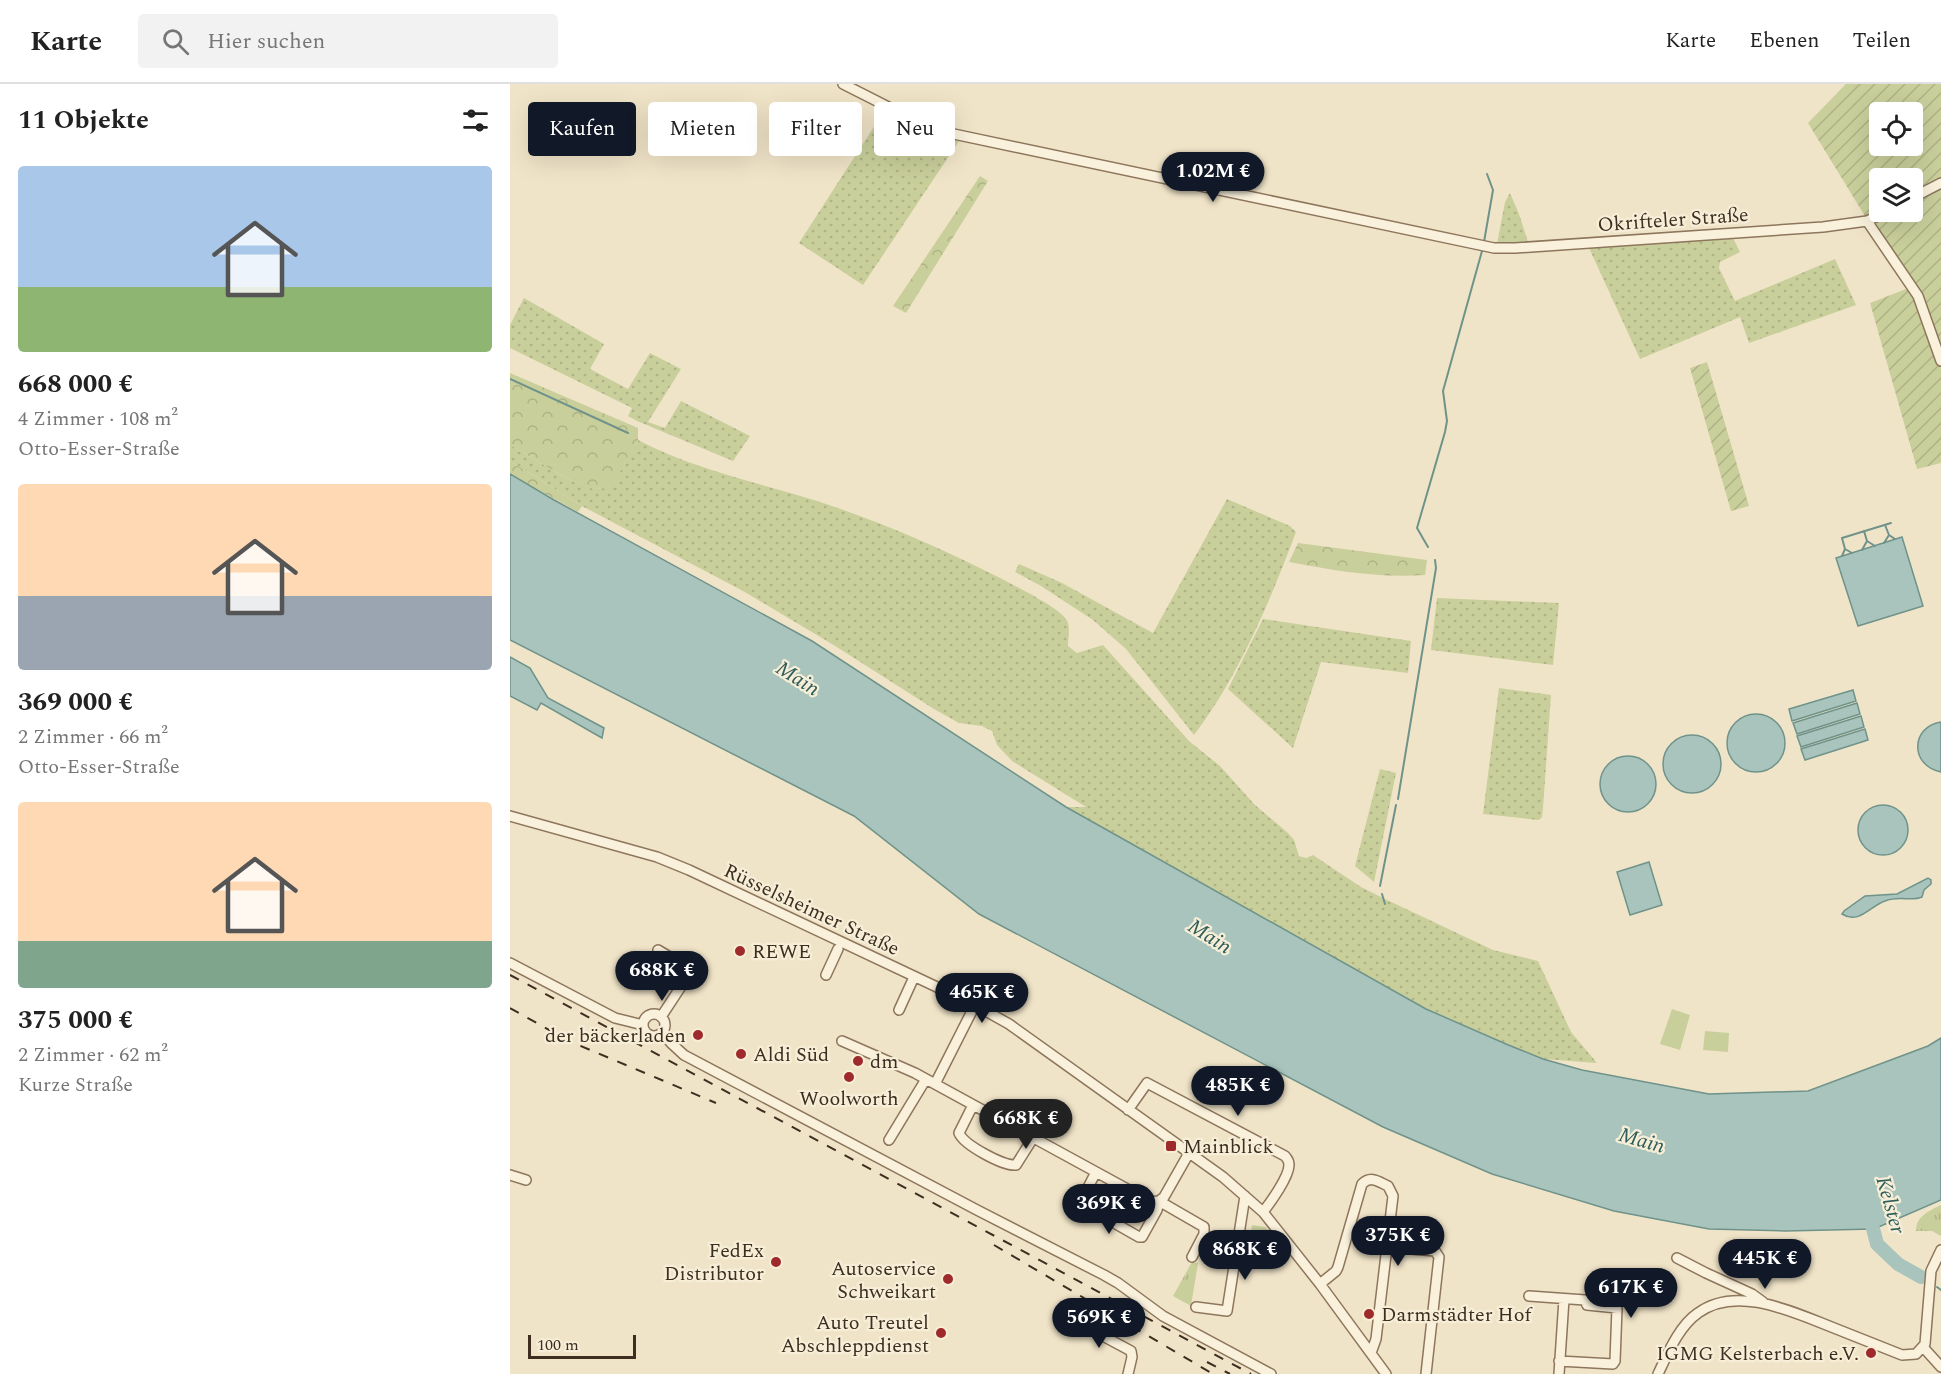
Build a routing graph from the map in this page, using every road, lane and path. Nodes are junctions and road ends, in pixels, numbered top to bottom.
1 (843, 84) edge
2 (1941, 183) edge
3 (1923, 192) edge
4 (1867, 221) joint
5 (1941, 361) edge
6 (510, 816) edge
7 (838, 949) dead end
8 (658, 950) dead end
9 (510, 963) edge
10 (826, 975) dead end
11 (914, 977) junction
12 (975, 1005) junction
13 (898, 1010) dead end
14 (661, 1017) junction
15 (643, 1025) junction
16 (662, 1032) junction
17 (842, 1041) dead end
18 (930, 1081) junction
19 (973, 1105) junction
20 (1128, 1110) junction
21 (1033, 1138) junction
22 (889, 1140) dead end
23 (1189, 1153) junction
24 (1096, 1172) junction
25 (510, 1175) edge
26 (526, 1180) dead end
27 (1245, 1196) junction
28 (1159, 1201) junction
29 (1263, 1212) junction
30 (1387, 1246) junction
31 (1941, 1250) edge
32 (1192, 1257) dead end
33 (1677, 1258) dead end
34 (1320, 1284) junction
35 (1529, 1296) dead end
36 (1564, 1299) junction
37 (1765, 1304) junction
38 (1196, 1307) dead end
39 (1076, 1321) dead end
40 (1923, 1347) junction
41 (1371, 1353) junction
42 (1559, 1361) junction
43 (1941, 1367) edge
44 (1128, 1374) edge
45 (1271, 1374) edge
46 (1386, 1374) edge
47 (1426, 1374) edge
48 (1559, 1374) edge
49 (1658, 1374) edge

1 - 4 street, Okrifteler Straße
2 - 3 street
4 - 5 street
6 - 11 street, Rüsselsheimer Straße
7 - 10 street
8 - 14 street
9 - 15 street
11 - 12 street, Rüsselsheimer Straße
11 - 13 street
12 - 18 street
12 - 20 street, Rüsselsheimer Straße
14 - 15 street
14 - 16 street
15 - 16 street
16 - 45 street
17 - 18 street
18 - 19 street
18 - 22 street
19 - 21 street
19 - 21 street
20 - 23 street, Rüsselsheimer Straße
20 - 29 street
21 - 24 street
23 - 27 street, Rüsselsheimer Straße
23 - 28 street
24 - 28 street
24 - 28 street
25 - 26 street
27 - 29 street, Rüsselsheimer Straße
27 - 38 street
28 - 32 street
29 - 34 street, Rüsselsheimer Straße
30 - 34 street
30 - 41 street
30 - 47 street
31 - 40 street
33 - 37 street
34 - 41 street, Rüsselsheimer Straße
35 - 36 street
36 - 42 street
36 - 42 street
37 - 40 street
37 - 49 street
39 - 44 street
40 - 43 street
41 - 46 street, Rüsselsheimer Straße
42 - 48 street

